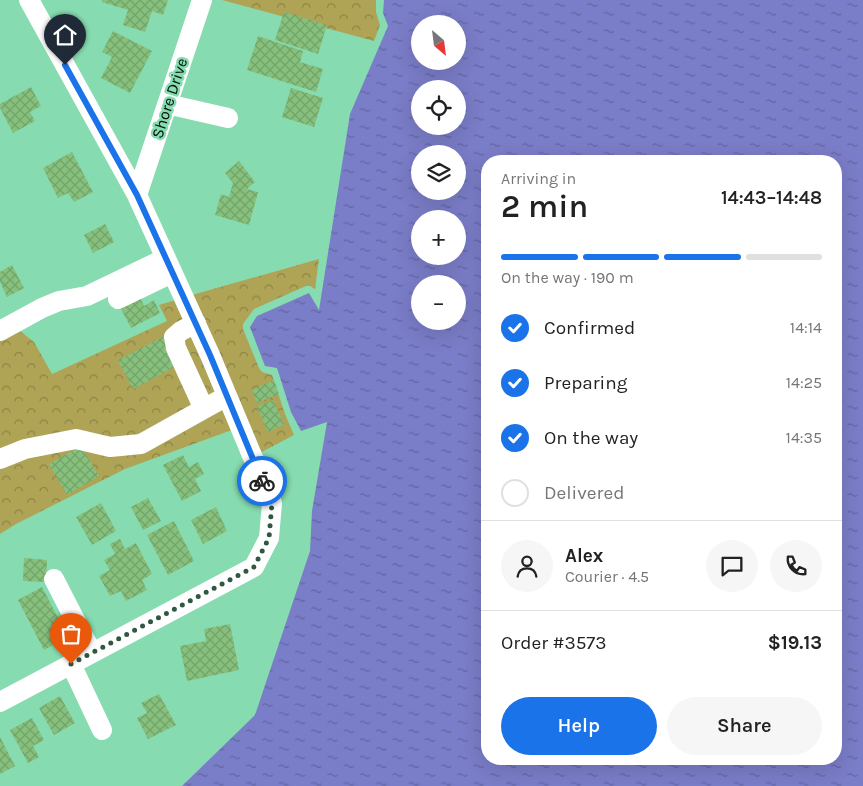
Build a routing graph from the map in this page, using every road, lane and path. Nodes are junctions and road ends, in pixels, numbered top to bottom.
1 (29, 0) edge
2 (202, 0) edge
3 (167, 104) junction
4 (228, 118) dead end
5 (137, 195) junction
6 (169, 265) junction
7 (118, 299) dead end
8 (196, 323) junction
9 (0, 331) edge
10 (227, 396) junction
11 (204, 409) junction
12 (0, 459) edge
13 (54, 579) dead end
14 (92, 653) junction
15 (71, 664) junction
16 (0, 702) edge
17 (102, 730) dead end

1 - 5 street
2 - 3 street, Shore Drive
3 - 4 street
3 - 5 street, Shore Drive
5 - 6 street
6 - 7 street
6 - 8 street
6 - 9 street
8 - 10 street
8 - 11 street
10 - 11 street
10 - 14 street
11 - 12 street
13 - 14 street
14 - 15 street
15 - 16 street
15 - 17 street

